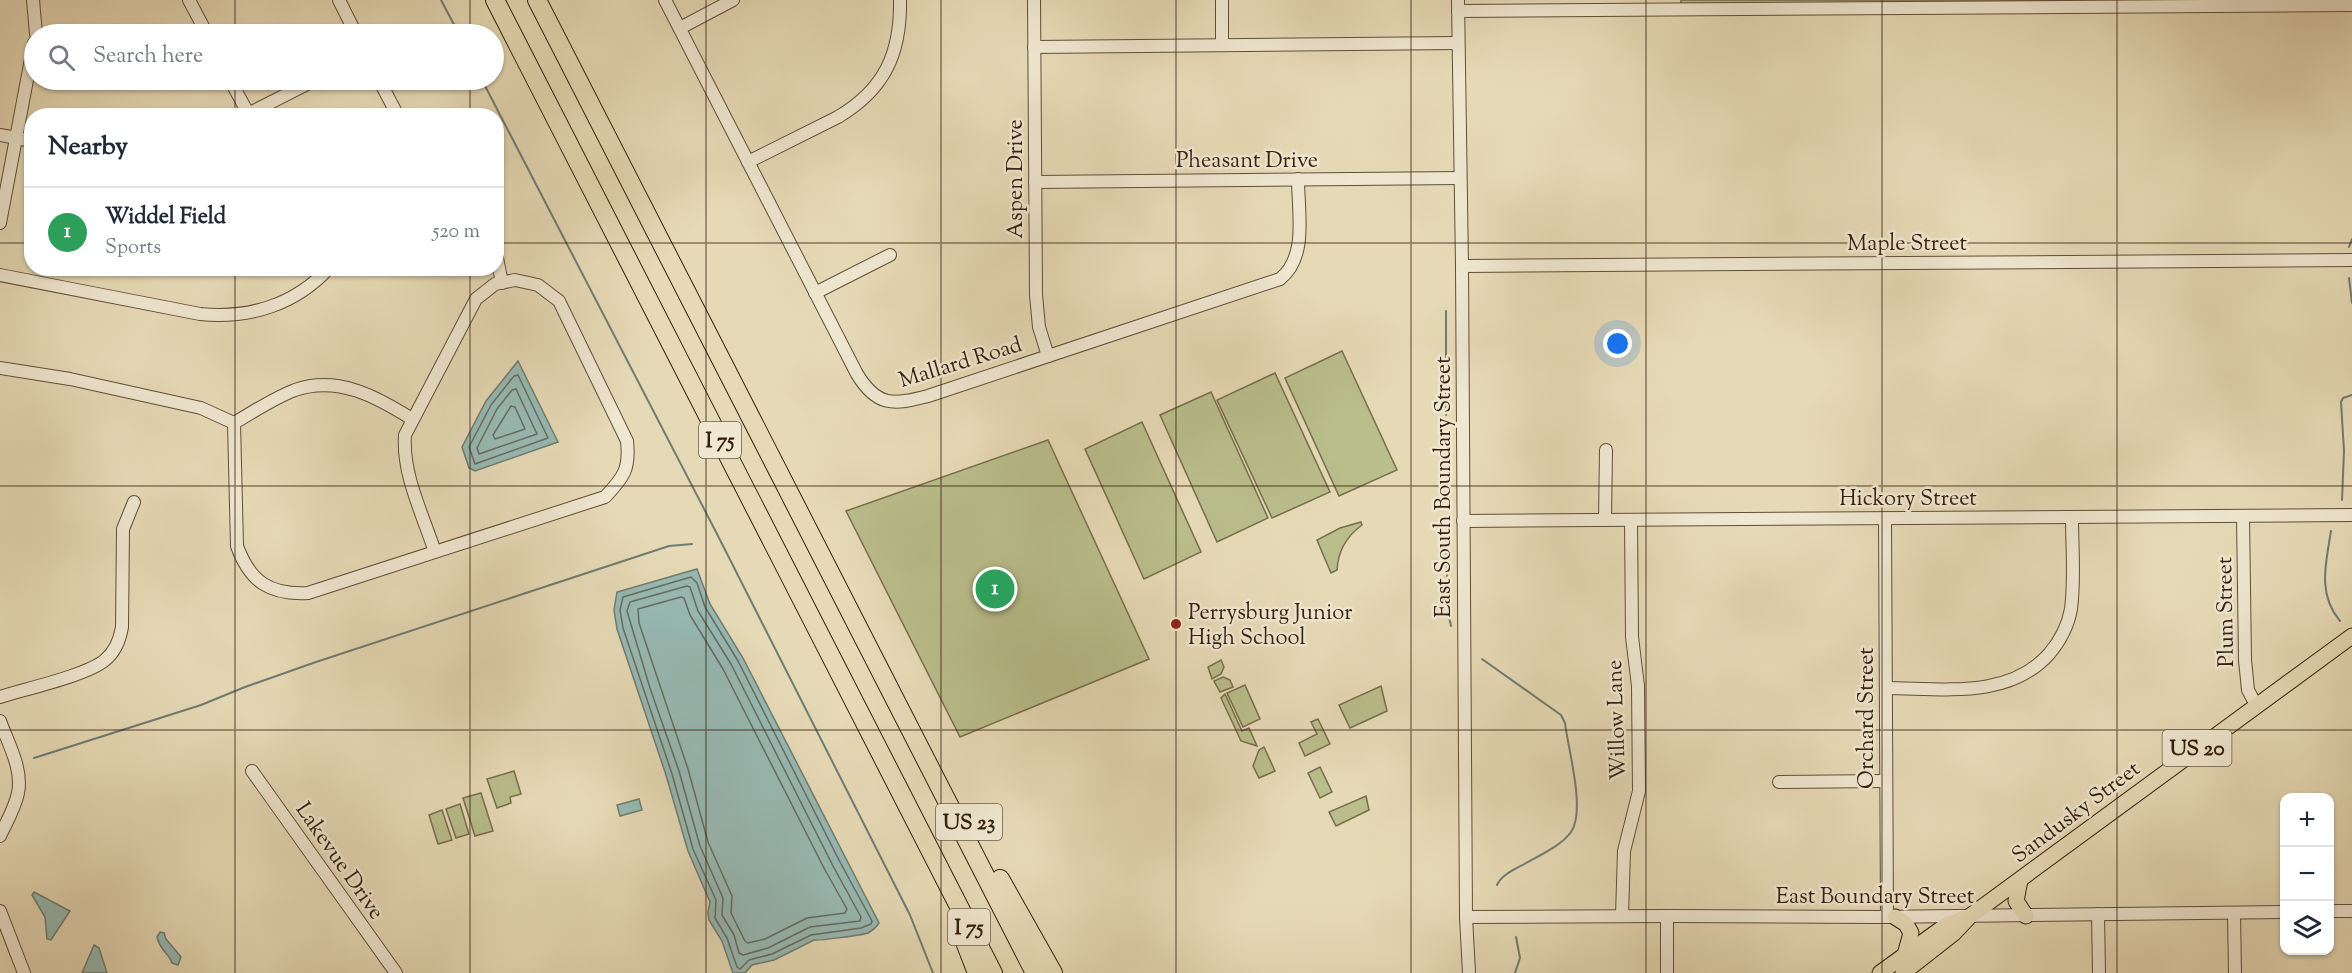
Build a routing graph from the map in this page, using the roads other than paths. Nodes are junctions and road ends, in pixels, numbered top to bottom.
1 (33, 0) edge
2 (189, 0) edge
3 (339, 0) edge
4 (495, 0) edge
5 (537, 0) edge
6 (665, 0) edge
7 (733, 0) edge
8 (900, 0) edge
9 (1034, 0) edge
10 (1222, 0) edge
11 (1458, 5) edge
12 (2352, 5) edge
13 (35, 24) edge
14 (202, 24) edge
15 (351, 24) edge
16 (680, 28) junction
17 (1458, 43) junction
18 (1222, 45) junction
19 (1034, 47) junction
20 (25, 90) edge
21 (235, 90) edge
22 (295, 90) edge
23 (384, 90) edge
24 (243, 108) edge
25 (258, 108) edge
26 (394, 108) edge
27 (0, 135) edge
28 (16, 138) junction
29 (24, 140) edge
30 (748, 162) junction
31 (1460, 178) junction
32 (1298, 180) junction
33 (1035, 182) junction
34 (0, 223) edge
35 (890, 255) dead end
36 (2352, 260) edge
37 (1462, 266) junction
38 (0, 275) edge
39 (320, 276) edge
40 (501, 276) edge
41 (502, 283) junction
42 (815, 293) junction
43 (1048, 356) junction
44 (0, 368) edge
45 (412, 419) junction
46 (234, 423) junction
47 (1606, 450) dead end
48 (134, 502) dead end
49 (2352, 515) edge
50 (2243, 516) junction
51 (2072, 518) junction
52 (1884, 519) junction
53 (1605, 520) junction
54 (1631, 520) junction
55 (1463, 521) junction
56 (435, 552) junction
57 (2352, 636) edge
58 (881, 672) junction
59 (1886, 688) junction
60 (0, 697) edge
61 (2256, 705) junction
62 (0, 721) edge
63 (252, 771) dead end
64 (1886, 781) junction
65 (1779, 782) dead end
66 (0, 836) edge
67 (2020, 880) junction
68 (945, 881) junction
69 (0, 911) edge
70 (2334, 911) edge
71 (2352, 911) edge
72 (2234, 912) junction
73 (2280, 912) edge
74 (2098, 914) junction
75 (1622, 916) junction
76 (1667, 916) junction
77 (1970, 916) junction
78 (2026, 916) junction
79 (1466, 917) junction
80 (1891, 917) junction
81 (1905, 955) junction
82 (24, 973) edge
83 (396, 973) edge
84 (977, 973) edge
85 (993, 973) edge
86 (1035, 973) edge
87 (1053, 973) edge
88 (1469, 973) edge
89 (1667, 973) edge
90 (1880, 973) edge
91 (1903, 973) edge
92 (2099, 973) edge
93 (2235, 973) edge

1 - 13 street
2 - 14 street
3 - 15 street
4 - 68 highway, I 75
5 - 58 highway, I 75
6 - 16 street, Mallard Road
7 - 16 street
8 - 30 street
9 - 19 street, Aspen Drive
10 - 18 street
11 - 12 street
11 - 17 street, East South Boundary Street
16 - 30 street, Mallard Road
17 - 18 street
17 - 31 street, East South Boundary Street
18 - 19 street
19 - 33 street, Aspen Drive
20 - 28 street
21 - 24 street
22 - 25 street
23 - 26 street
27 - 28 street
28 - 29 street
28 - 34 street
30 - 42 street, Mallard Road
31 - 32 street, Pheasant Drive
31 - 37 street, East South Boundary Street
32 - 33 street, Pheasant Drive
32 - 43 street, Mallard Road
33 - 43 street, Aspen Drive
35 - 42 street
36 - 37 street, Maple Street
37 - 55 street, East South Boundary Street
38 - 39 street
40 - 41 street
41 - 45 street
41 - 56 street
42 - 43 street, Mallard Road
44 - 46 street
45 - 46 street
45 - 56 street
46 - 56 street
47 - 53 street
48 - 60 street
49 - 50 street, Hickory Street
50 - 51 street, Hickory Street
50 - 61 street, Plum Street
51 - 52 street, Hickory Street
51 - 59 street
52 - 54 street, Hickory Street
52 - 59 street, Orchard Street
53 - 54 street, Hickory Street
53 - 55 street, Hickory Street
54 - 75 street, Willow Lane
55 - 79 street, East South Boundary Street
57 - 61 main road, Sandusky Street / US 20
58 - 86 highway, I 75
58 - 87 highway, US 23
59 - 64 street, Orchard Street
61 - 67 main road, Sandusky Street / US 20
62 - 66 street
63 - 83 street, Lakevue Drive
64 - 65 street
64 - 80 street, Orchard Street
67 - 77 main road, Sandusky Street / US 20
67 - 78 main road
68 - 84 highway
68 - 85 highway, I 75
69 - 82 street
70 - 71 street
72 - 73 street, East Boundary Street
72 - 74 street, East Boundary Street
72 - 93 street
74 - 78 street, East Boundary Street
74 - 92 street
75 - 76 street, East Boundary Street
75 - 79 street, East Boundary Street
76 - 80 street, East Boundary Street
76 - 89 street
77 - 78 street, East Boundary Street
77 - 80 street, East Boundary Street
77 - 81 main road, Sandusky Street / US 20
77 - 91 main road, Sandusky Street / US 20
79 - 88 street, East South Boundary Street
80 - 81 main road
81 - 90 main road, Sandusky Street / US 20

